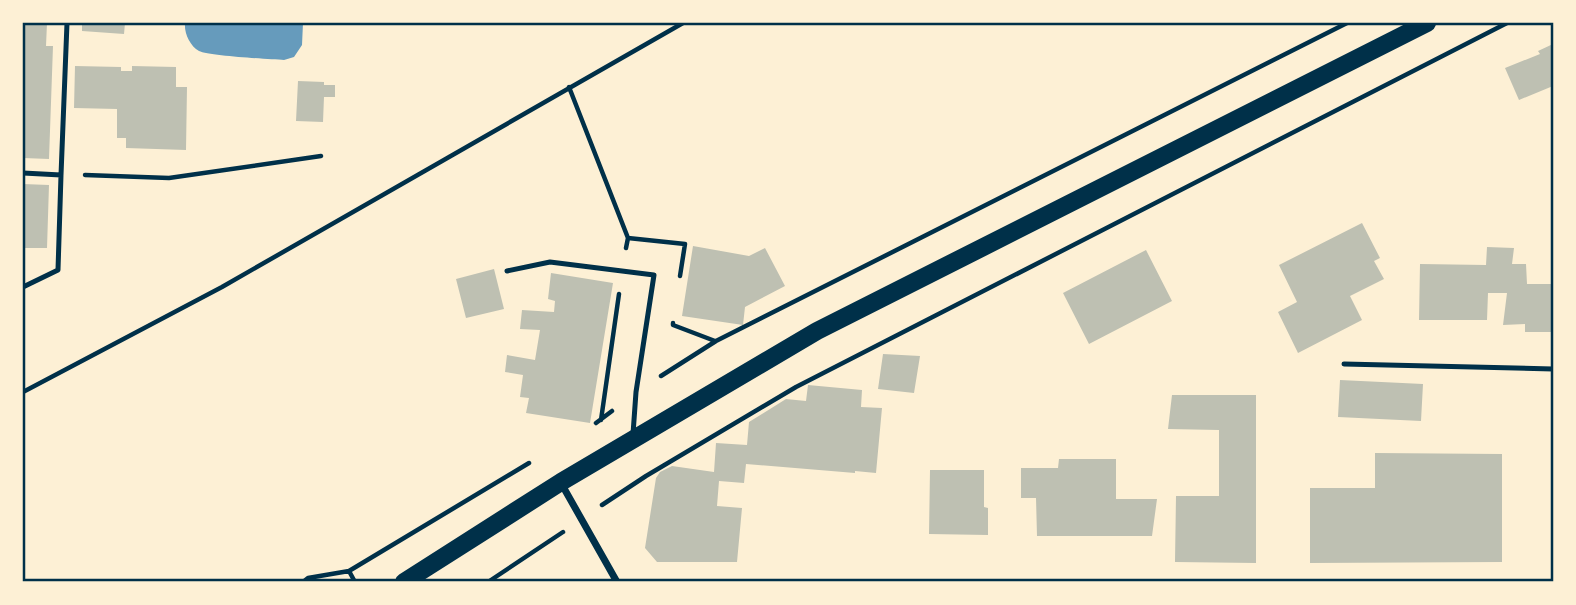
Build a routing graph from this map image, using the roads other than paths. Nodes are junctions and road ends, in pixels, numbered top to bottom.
1 (67, 23) edge
2 (1427, 23) edge
3 (23, 173) edge
4 (61, 174) junction
5 (507, 271) dead end
6 (23, 287) edge
7 (1344, 363) dead end
8 (1553, 369) edge
9 (632, 441) junction
10 (561, 482) junction
11 (404, 582) edge
12 (617, 582) edge

1 - 4 lane
2 - 9 main road
3 - 4 lane
4 - 6 lane
5 - 9 lane
7 - 8 lane
9 - 10 main road
10 - 11 main road
10 - 12 street

